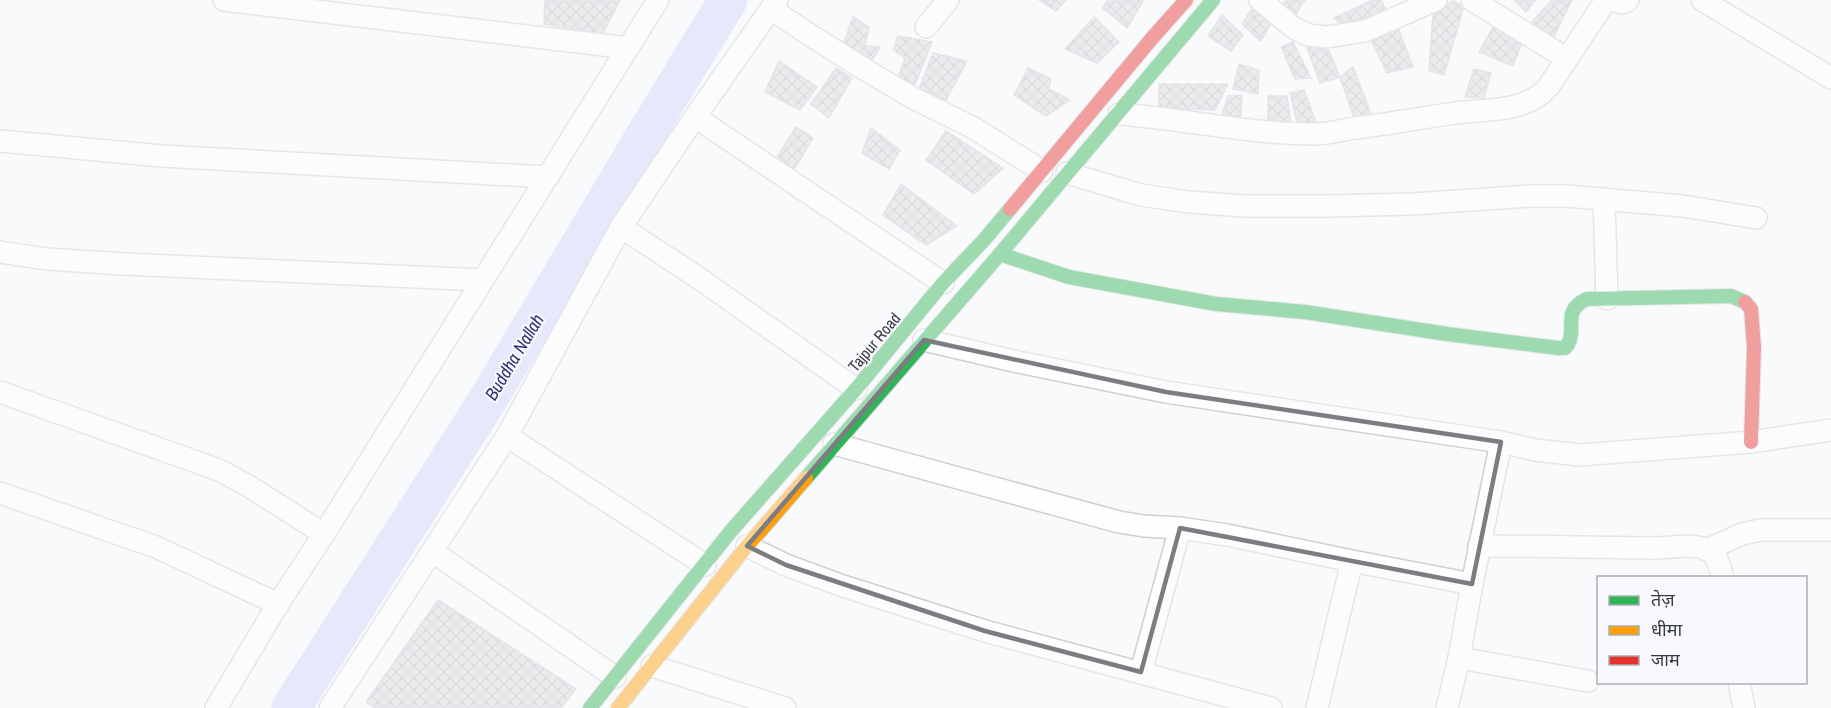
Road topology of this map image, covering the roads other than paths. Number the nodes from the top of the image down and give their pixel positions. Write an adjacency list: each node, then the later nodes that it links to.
1 (224, 0): 15 (street)
2 (658, 0): 15 (street)
3 (948, 0): 14 (street)
4 (1213, 0): 18 (main road)
5 (1260, 0): 6 (street)
6 (1436, 0)
7 (1472, 0): 16 (street)
8 (1606, 0): 16 (street)
9 (1613, 0): 10 (street)
10 (1628, 0)
11 (1702, 0): 17 (street)
12 (1182, 1): 21 (main road, Tajpur Road)
13 (774, 4): 19 (street); 21 (street)
14 (926, 27)
15 (628, 48): 23 (street)
16 (1566, 58): 18 (street)
17 (1831, 78)
18 (1119, 114): 22 (main road)
19 (694, 117): 26 (street); 30 (street)
20 (0, 141): 23 (street)
21 (1042, 171): 30 (main road, Tajpur Road)
22 (1067, 173): 24 (street); 28 (main road)
23 (548, 177): 29 (street)
24 (1604, 199): 25 (street); 31 (street)
25 (1756, 218)
26 (621, 227): 33 (street); 36 (street)
27 (0, 252): 29 (street)
28 (1000, 254): 31 (main road); 32 (main road)
29 (483, 280): 43 (street)
30 (943, 283): 33 (main road, Tajpur Road)
31 (1607, 298): 38 (main road)
32 (924, 340): 37 (street); 39 (main road)
33 (856, 389): 49 (main road, Tajpur Road)
34 (0, 392): 43 (street)
35 (1831, 430): 38 (street)
36 (507, 436): 47 (street); 49 (street)
37 (1501, 442): 38 (street); 45 (street)
38 (1751, 442)
39 (834, 444): 41 (street); 44 (main road)
40 (0, 493): 52 (street)
41 (1180, 528): 48 (street); 55 (street)
42 (1831, 530): 46 (street)
43 (324, 534): 52 (street)
44 (747, 546): 54 (main road); 55 (street)
45 (1479, 546): 46 (street); 51 (street)
46 (1707, 550): 50 (street)
47 (433, 552): 56 (street); 60 (street)
48 (1352, 561): 51 (street); 65 (street)
49 (705, 565): 56 (main road, Tajpur Road)
50 (1722, 576)
51 (1472, 584): 53 (street)
52 (278, 604): 59 (street)
53 (1459, 658): 57 (street); 66 (street)
54 (651, 666): 62 (main road); 63 (street)
55 (1142, 672): 64 (street)
56 (615, 677): 61 (main road, Tajpur Road)
57 (1588, 681)
58 (1739, 684): 67 (street)
59 (216, 708)
60 (330, 708)
61 (590, 708)
62 (618, 708)
63 (785, 708)
64 (1271, 708)
65 (1317, 708)
66 (1447, 708)
67 (1744, 708)

